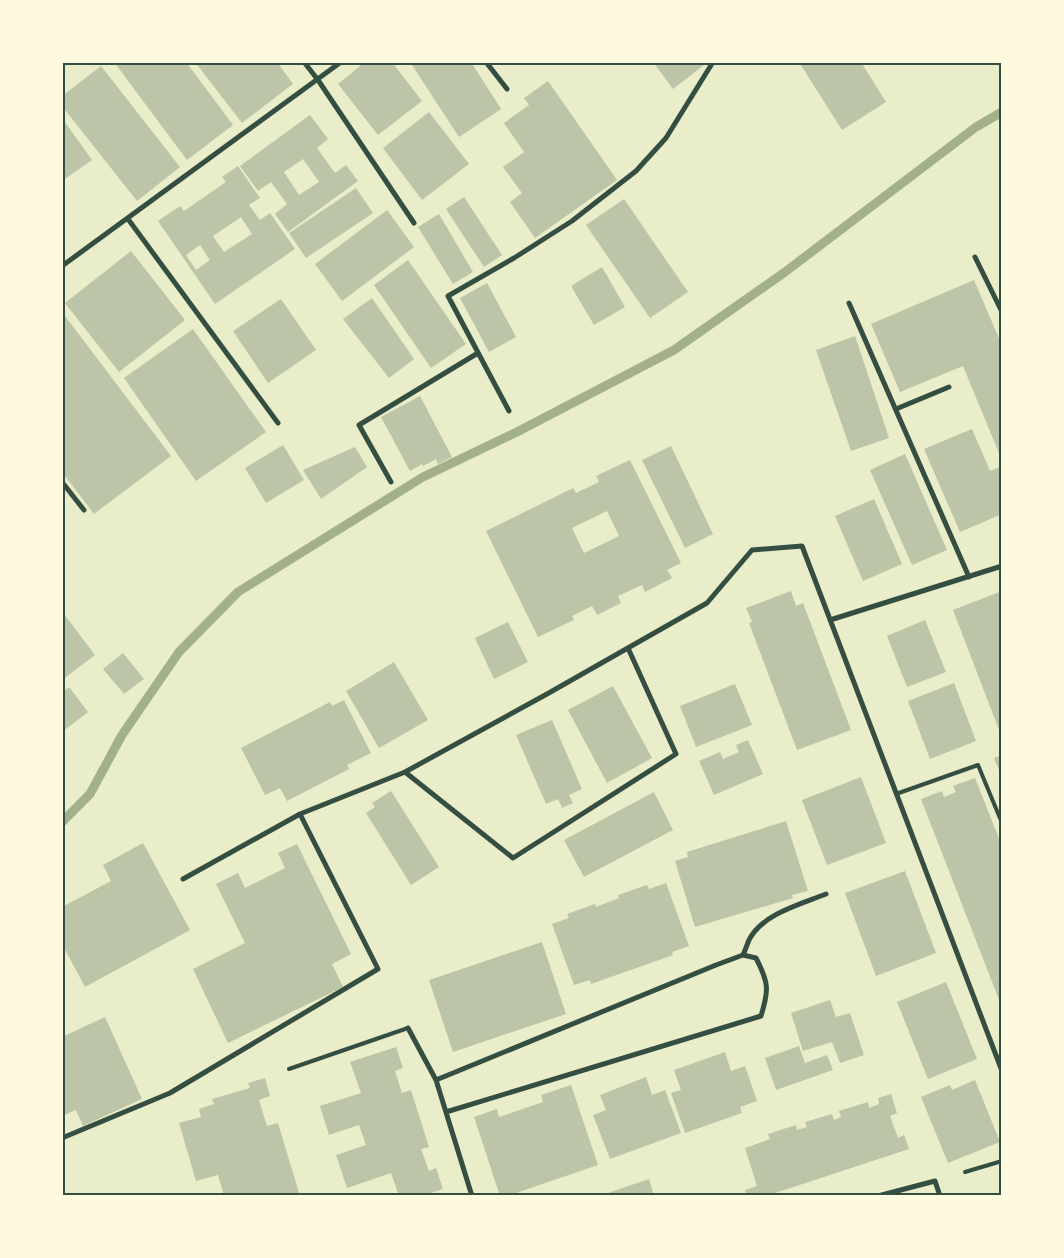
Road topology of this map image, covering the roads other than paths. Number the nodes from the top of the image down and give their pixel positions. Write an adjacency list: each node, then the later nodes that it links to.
1 (304, 62): 5 (street)
2 (341, 62): 5 (street)
3 (486, 62): 6 (street)
4 (713, 62): 13 (street)
5 (318, 80): 7 (street); 8 (street)
6 (507, 90)
7 (128, 219): 10 (street); 17 (street)
8 (414, 223)
9 (975, 257): 12 (street)
10 (62, 266)
11 (849, 303): 15 (street)
12 (1002, 312)
13 (478, 353): 16 (street); 19 (street)
14 (949, 387): 15 (street)
15 (896, 409): 22 (street)
16 (509, 411)
17 (278, 423)
18 (62, 482): 20 (street)
19 (391, 482)
20 (84, 510)
21 (1002, 566): 22 (street)
22 (969, 577): 23 (street)
23 (830, 620): 24 (street); 26 (street)
24 (628, 648): 25 (street); 25 (street)
25 (405, 772): 27 (street)
26 (896, 794): 28 (lane); 34 (street)
27 (300, 814): 29 (street); 37 (street)
28 (1002, 823)
29 (183, 879)
30 (826, 894): 31 (street)
31 (744, 955): 35 (street); 36 (street)
32 (408, 1028): 33 (lane); 35 (street)
33 (289, 1069)
34 (1002, 1072)
35 (436, 1080): 36 (street)
36 (446, 1112): 40 (street)
37 (62, 1138)
38 (1002, 1161): 39 (lane)
39 (965, 1172)
40 (472, 1196)
41 (878, 1196): 42 (street)
42 (940, 1196)

